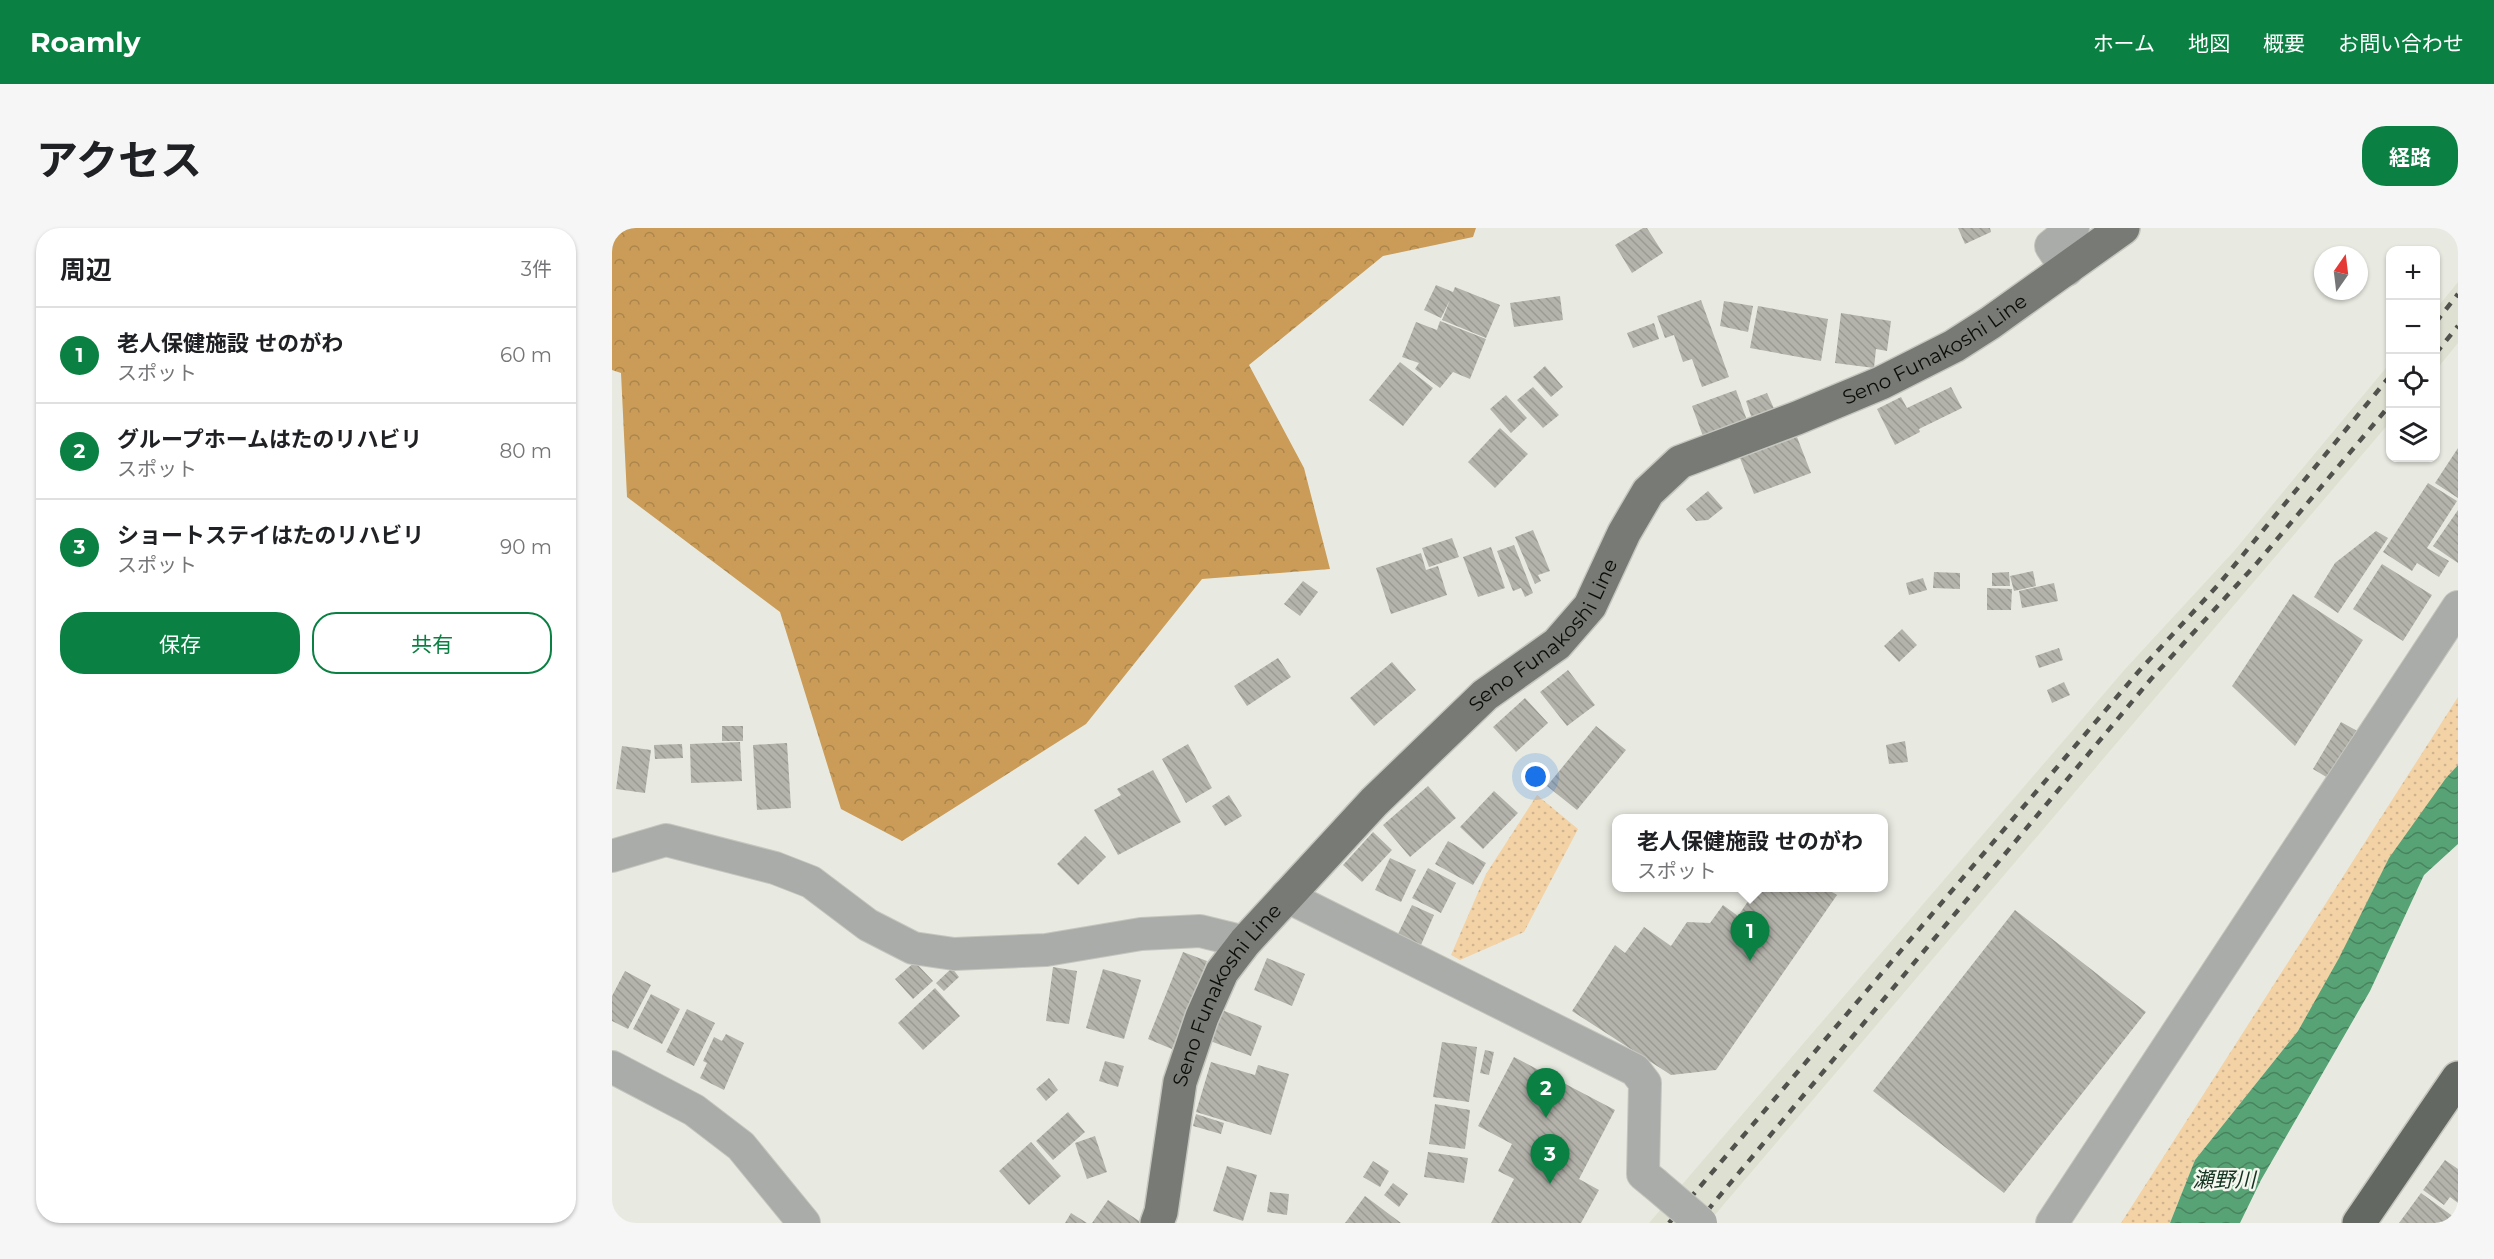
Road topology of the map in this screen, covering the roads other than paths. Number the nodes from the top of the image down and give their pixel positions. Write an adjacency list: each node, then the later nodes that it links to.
1 (2073, 228): 3 (street)
2 (2123, 228): 3 (main road, Seno Funakoshi Line)
3 (2067, 270): 6 (main road, Seno Funakoshi Line)
4 (2458, 607): 13 (street)
5 (612, 856): 7 (street)
6 (1286, 896): 7 (main road, Seno Funakoshi Line); 12 (street, bridge)
7 (1245, 942): 11 (main road, Seno Funakoshi Line)
8 (612, 1067): 10 (street)
9 (2458, 1078): 14 (highway)
10 (804, 1223)
11 (1157, 1223)
12 (1701, 1223)
13 (2052, 1223)
14 (2359, 1223)

